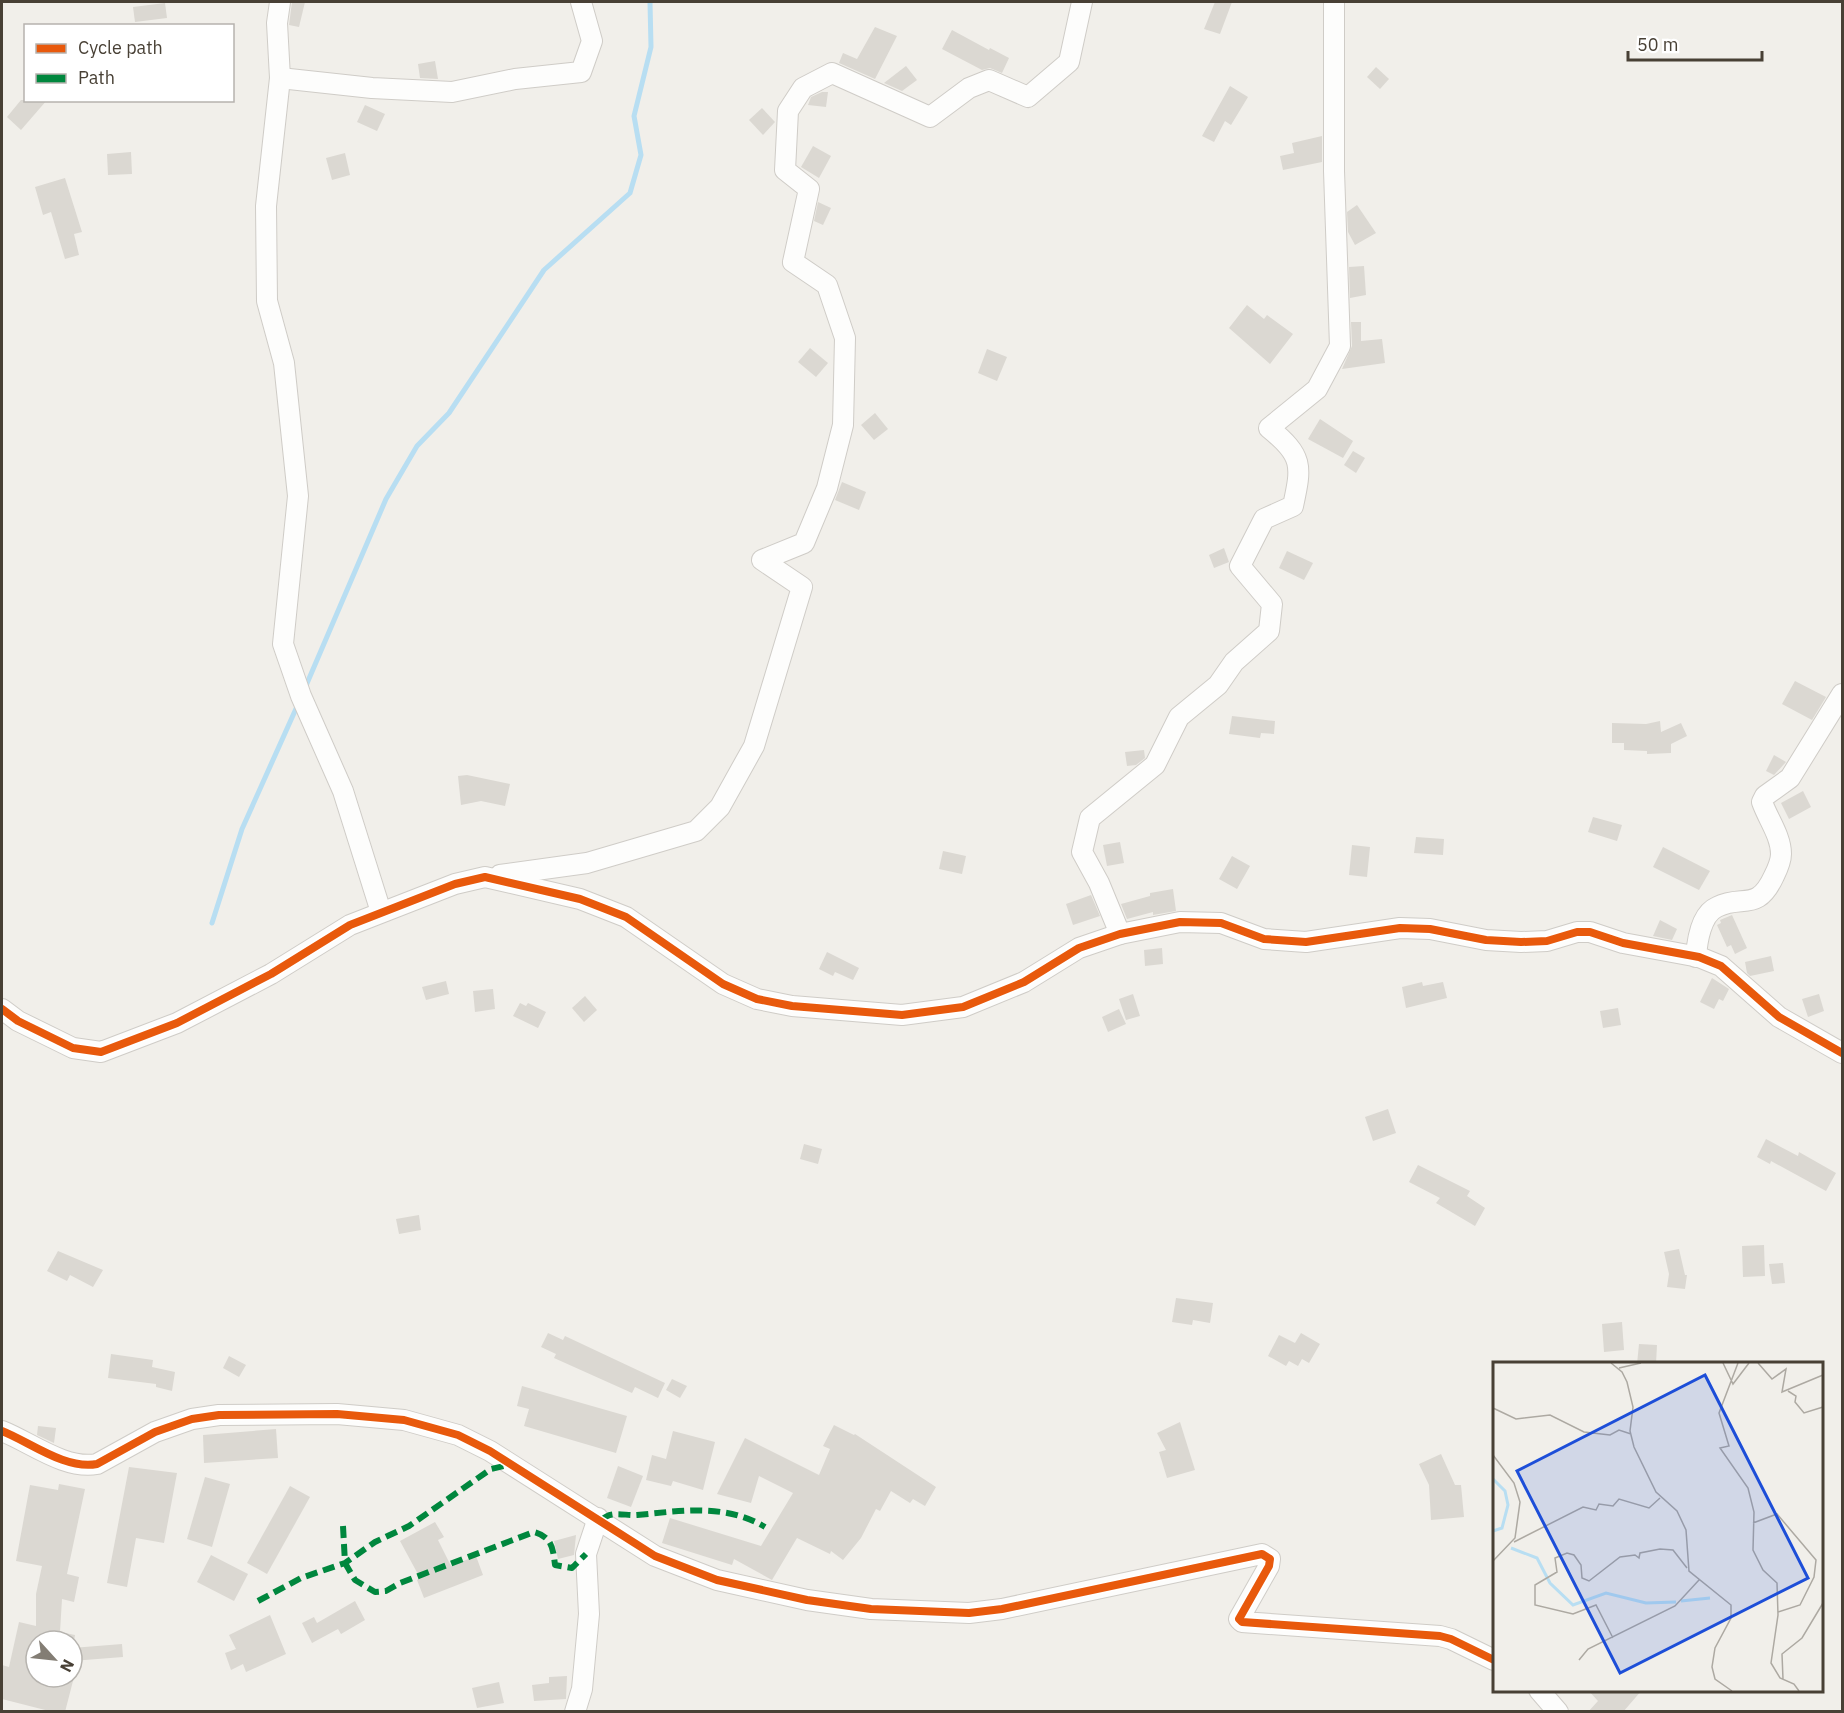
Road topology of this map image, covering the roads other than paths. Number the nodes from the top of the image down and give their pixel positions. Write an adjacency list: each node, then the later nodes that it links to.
1 (280, 2): 5 (street)
2 (580, 2): 5 (street)
3 (1082, 2): 7 (street)
4 (1334, 2): 9 (street)
5 (280, 78): 8 (street)
6 (1842, 694): 10 (street)
7 (485, 877): 8 (street); 9 (street)
8 (381, 912): 11 (street)
9 (1120, 934): 10 (street)
10 (1696, 957): 12 (street)
11 (2, 1009)
12 (1842, 1053)
13 (2, 1431): 14 (street)
14 (598, 1518): 15 (street); 17 (street)
15 (1493, 1660)
16 (1541, 1692): 18 (street)
17 (575, 1712)
18 (1558, 1712)

